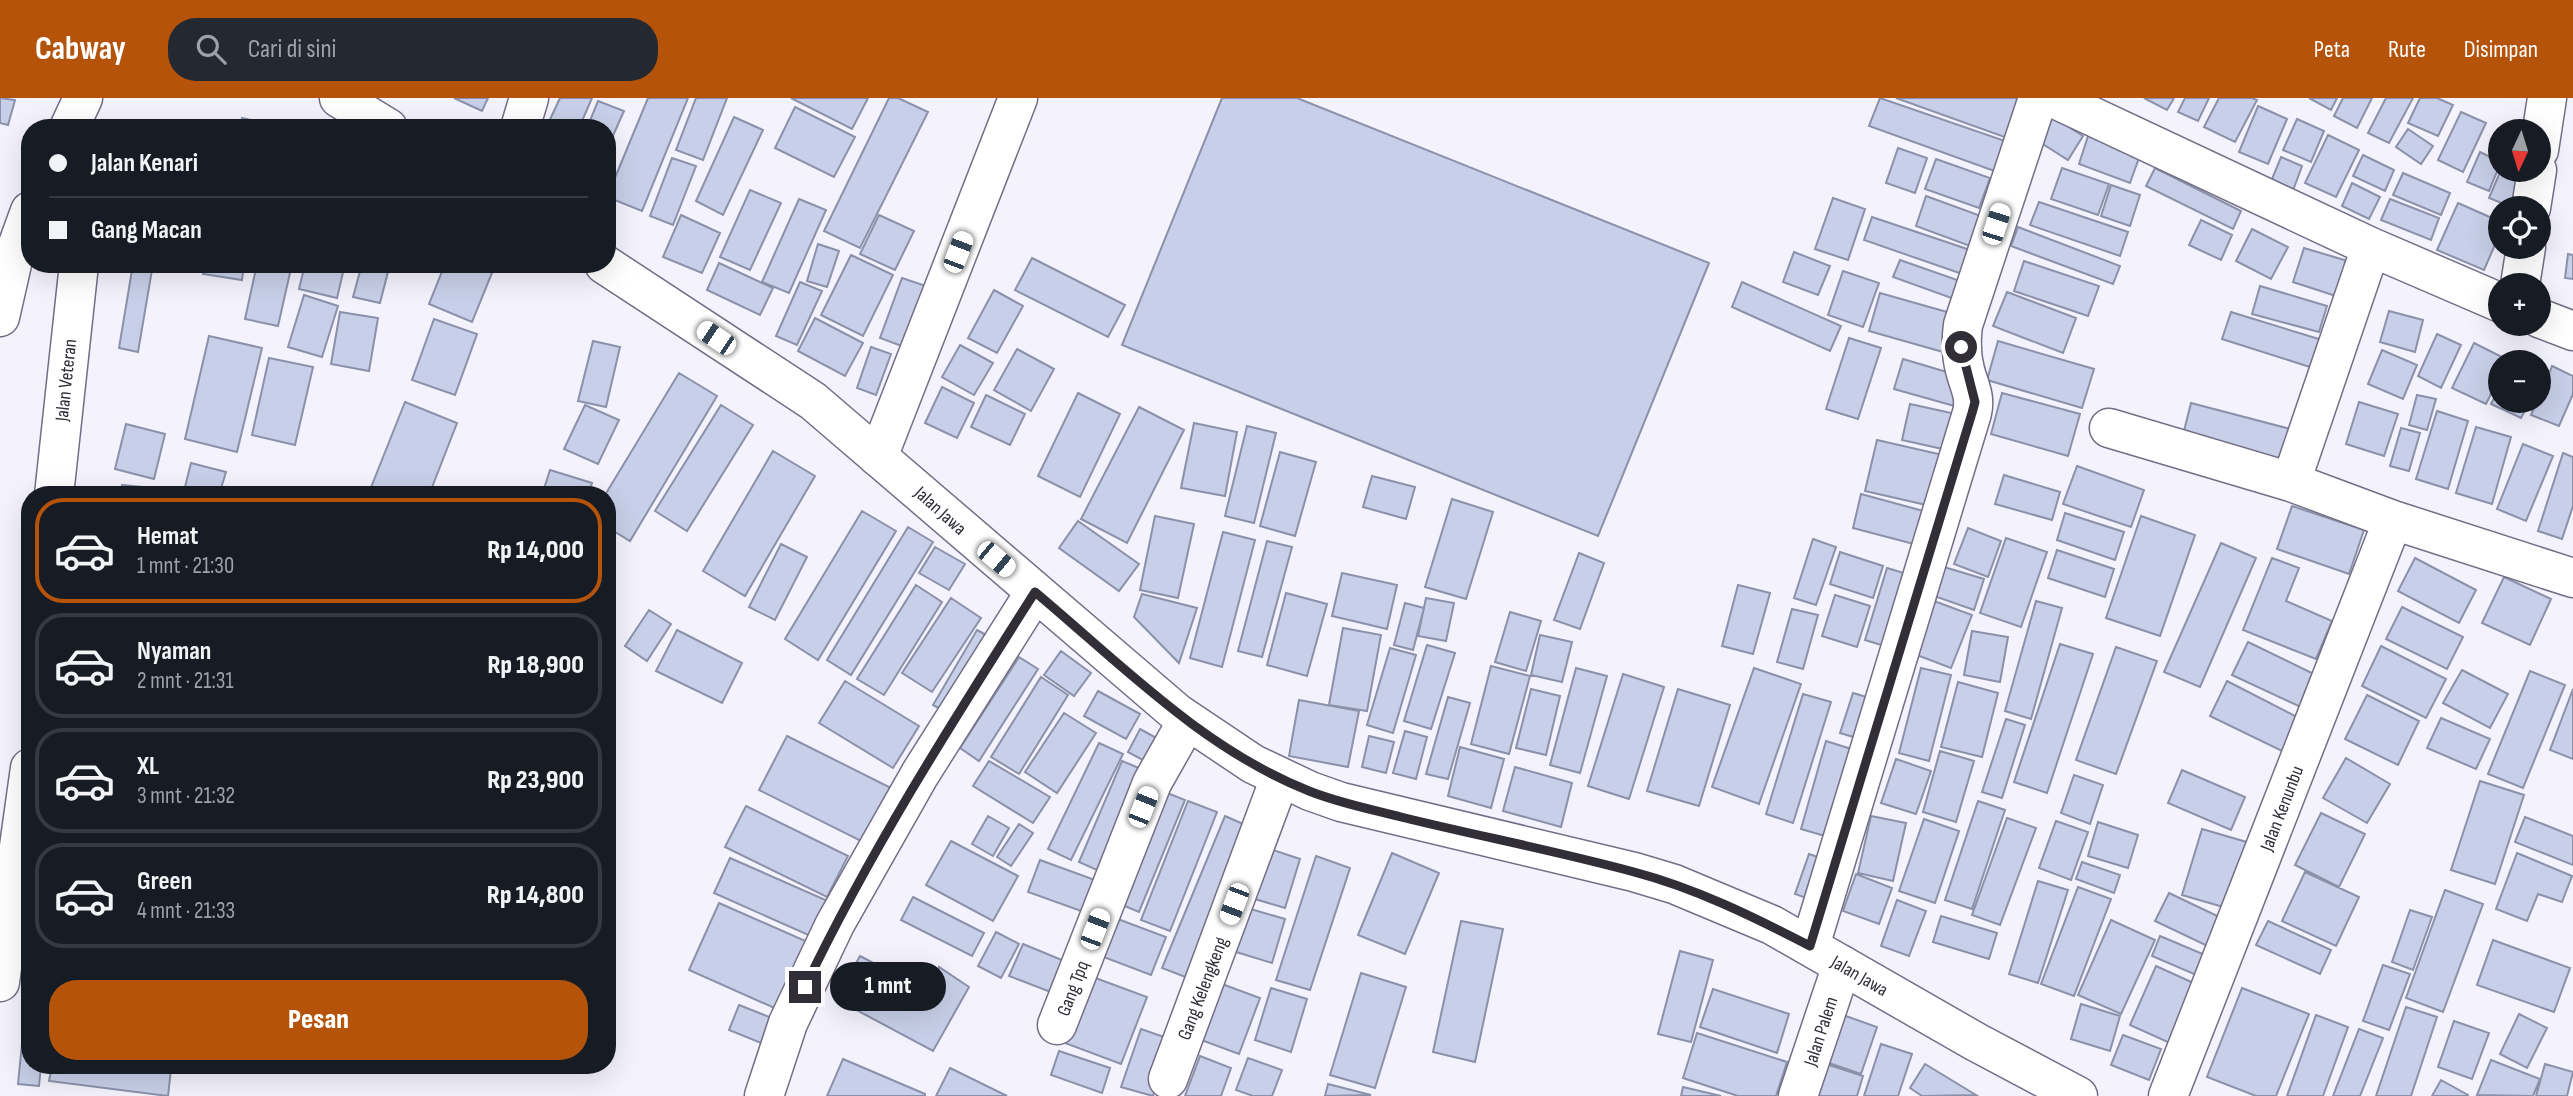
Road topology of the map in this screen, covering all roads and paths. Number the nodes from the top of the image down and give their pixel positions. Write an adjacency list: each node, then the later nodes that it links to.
1 (85, 98): 8 (street); 9 (street)
2 (339, 98): 10 (street)
3 (529, 98): 11 (street)
4 (1018, 98): 22 (street)
5 (2038, 98): 31 (street, Jalan Palem)
6 (2053, 98): 14 (street)
7 (2542, 100): 12 (street)
8 (74, 119)
9 (86, 119)
10 (373, 119)
11 (523, 119)
12 (2541, 119)
13 (21, 236): 18 (street)
14 (2371, 247): 17 (street); 23 (street)
15 (616, 272): 22 (street, Jalan Jawa)
16 (78, 273): 24 (street, Jalan Veteran)
17 (2488, 297)
18 (0, 317)
19 (2551, 323): 20 (street)
20 (2573, 331)
21 (2109, 428): 23 (street)
22 (878, 457): 27 (street, Jalan Jawa)
23 (2291, 482): 25 (street)
24 (55, 486)
25 (2393, 520): 26 (street); 38 (street, Jalan Kenunbu)
26 (2573, 578)
27 (1035, 592): 28 (street, Jalan Jawa); 35 (street)
28 (1187, 721): 29 (street, Jalan Jawa); 33 (street, Gang Tpq)
29 (1280, 778): 31 (street, Jalan Jawa); 34 (street, Gang Kelengkeng)
30 (21, 832): 32 (street)
31 (1826, 955): 36 (street, Jalan Palem); 37 (street, Jalan Jawa)
32 (0, 982)
33 (1057, 1025)
34 (1168, 1079)
35 (764, 1096)
36 (1798, 1096)
37 (2078, 1096)
38 (2168, 1096)

